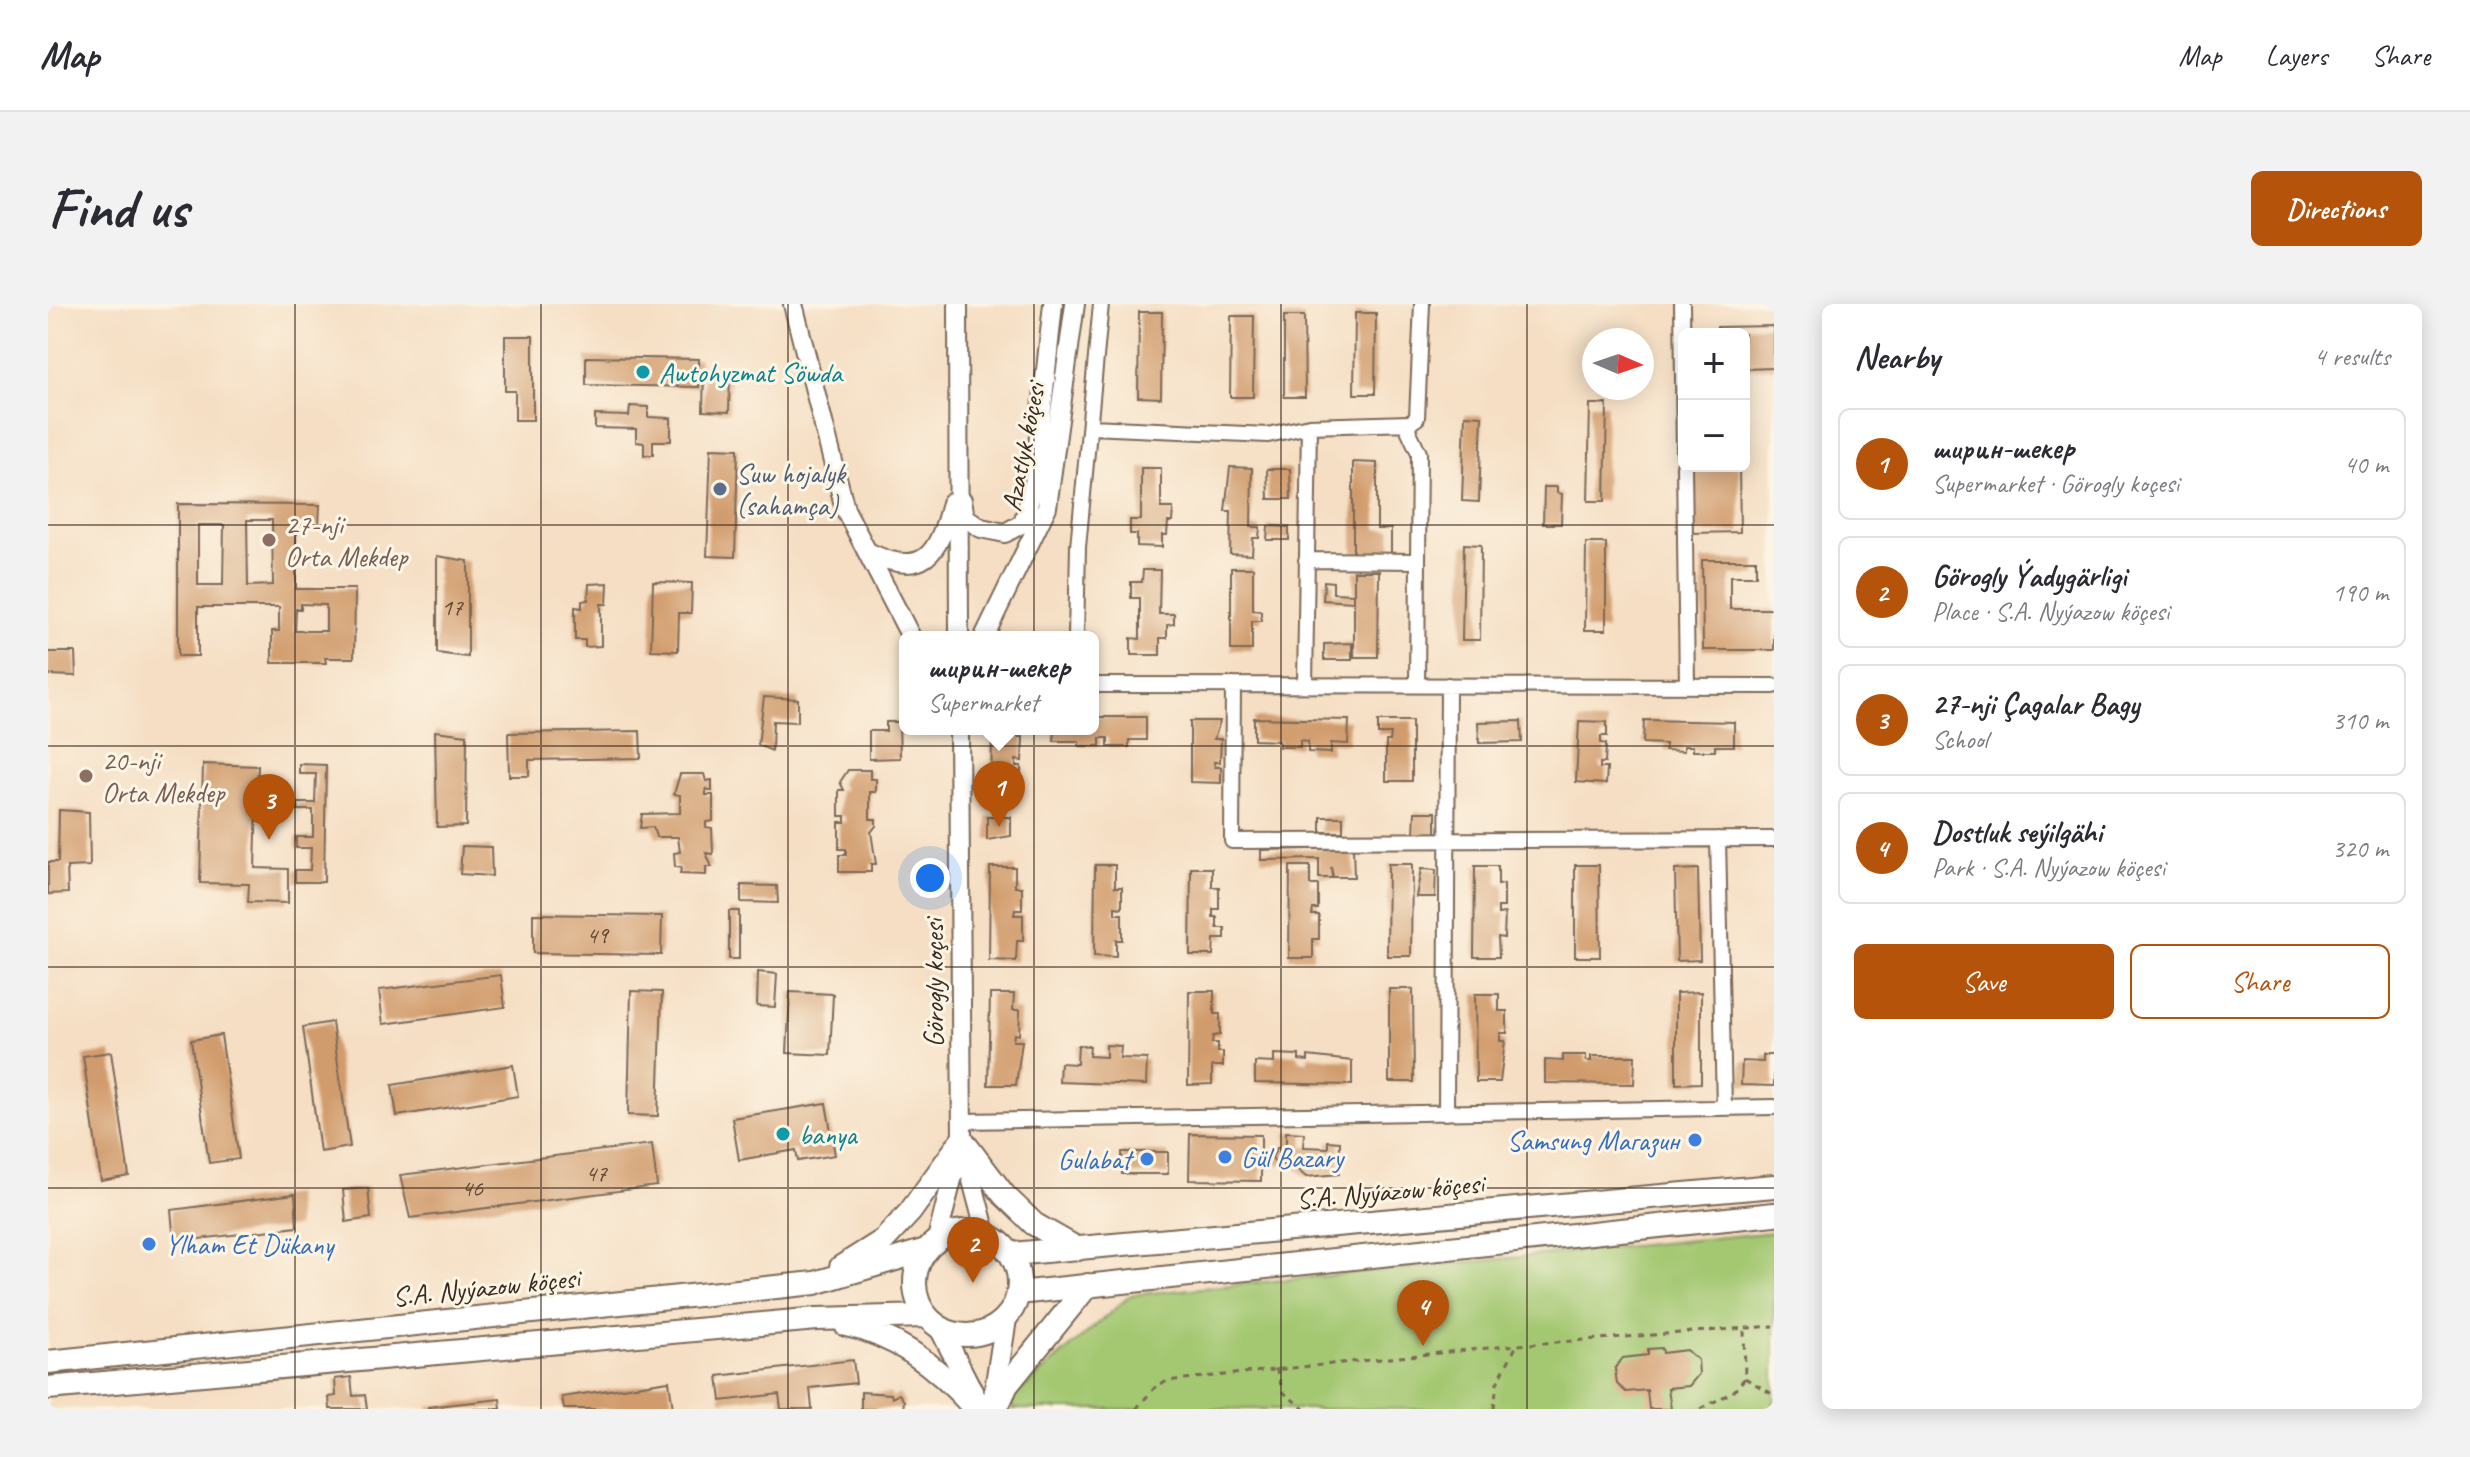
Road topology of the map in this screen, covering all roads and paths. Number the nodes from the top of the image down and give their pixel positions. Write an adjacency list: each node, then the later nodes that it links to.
1 (793, 304): 14 (street)
2 (958, 304): 13 (street)
3 (1053, 304): 13 (street)
4 (1075, 304): 19 (street, Azatlyk köçesi)
5 (1101, 304): 11 (street)
6 (1422, 304): 9 (street)
7 (1682, 304): 8 (street)
8 (1683, 400)
9 (1405, 423): 10 (street); 16 (street)
10 (1309, 426): 11 (street); 15 (street)
11 (1091, 427): 20 (street)
12 (1684, 472): 26 (street)
13 (958, 477): 14 (street); 18 (street)
14 (868, 552): 17 (street)
15 (1306, 560): 16 (street); 23 (street)
16 (1418, 561): 24 (street)
17 (908, 631)
18 (959, 631)
19 (987, 631)
20 (1076, 631)
21 (1099, 685): 22 (street)
22 (1233, 685): 23 (street); 31 (street)
23 (1305, 685): 24 (street)
24 (1417, 685): 25 (street)
25 (1448, 685): 26 (street); 31 (street)
26 (1687, 686): 27 (street)
27 (1774, 686)
28 (959, 735): 35 (street, Görogly koçesi)
29 (1718, 839): 30 (street); 31 (street); 33 (street)
30 (1774, 839)
31 (1447, 840): 34 (street)
32 (1774, 1107): 33 (street)
33 (1724, 1108): 34 (street)
34 (1446, 1113): 35 (street)
35 (962, 1131): 38 (street); 39 (street); 40 (main road); 42 (main road)
36 (1774, 1186): 40 (main road, S.A. Nyýazow köçesi)
37 (1774, 1214): 43 (main road)
38 (986, 1233): 39 (main road); 41 (main road)
39 (932, 1245): 42 (main road, S.A. Nyýazow köçesi); 47 (main road)
40 (1078, 1249): 41 (main road, S.A. Nyýazow köçesi)
41 (1012, 1254): 44 (main road)
42 (815, 1283): 51 (main road, S.A. Nyýazow köçesi)
43 (1088, 1285): 44 (main road); 57 (main road)
44 (1018, 1293): 46 (main road)
45 (817, 1319): 47 (main road); 54 (main road); 56 (main road)
46 (1006, 1319): 47 (main road); 57 (main road)
47 (933, 1322): 56 (main road)
48 (1774, 1326): 49 (path)
49 (1744, 1328): 50 (path); 53 (path)
50 (1517, 1345): 52 (path); 60 (path)
51 (48, 1362)
52 (1276, 1368): 58 (path); 59 (path)
53 (1745, 1378): 55 (path); 61 (path)
54 (48, 1388)
55 (1774, 1395)
56 (978, 1409)
57 (994, 1409)
58 (1136, 1409)
59 (1304, 1409)
60 (1494, 1409)
61 (1701, 1409)

